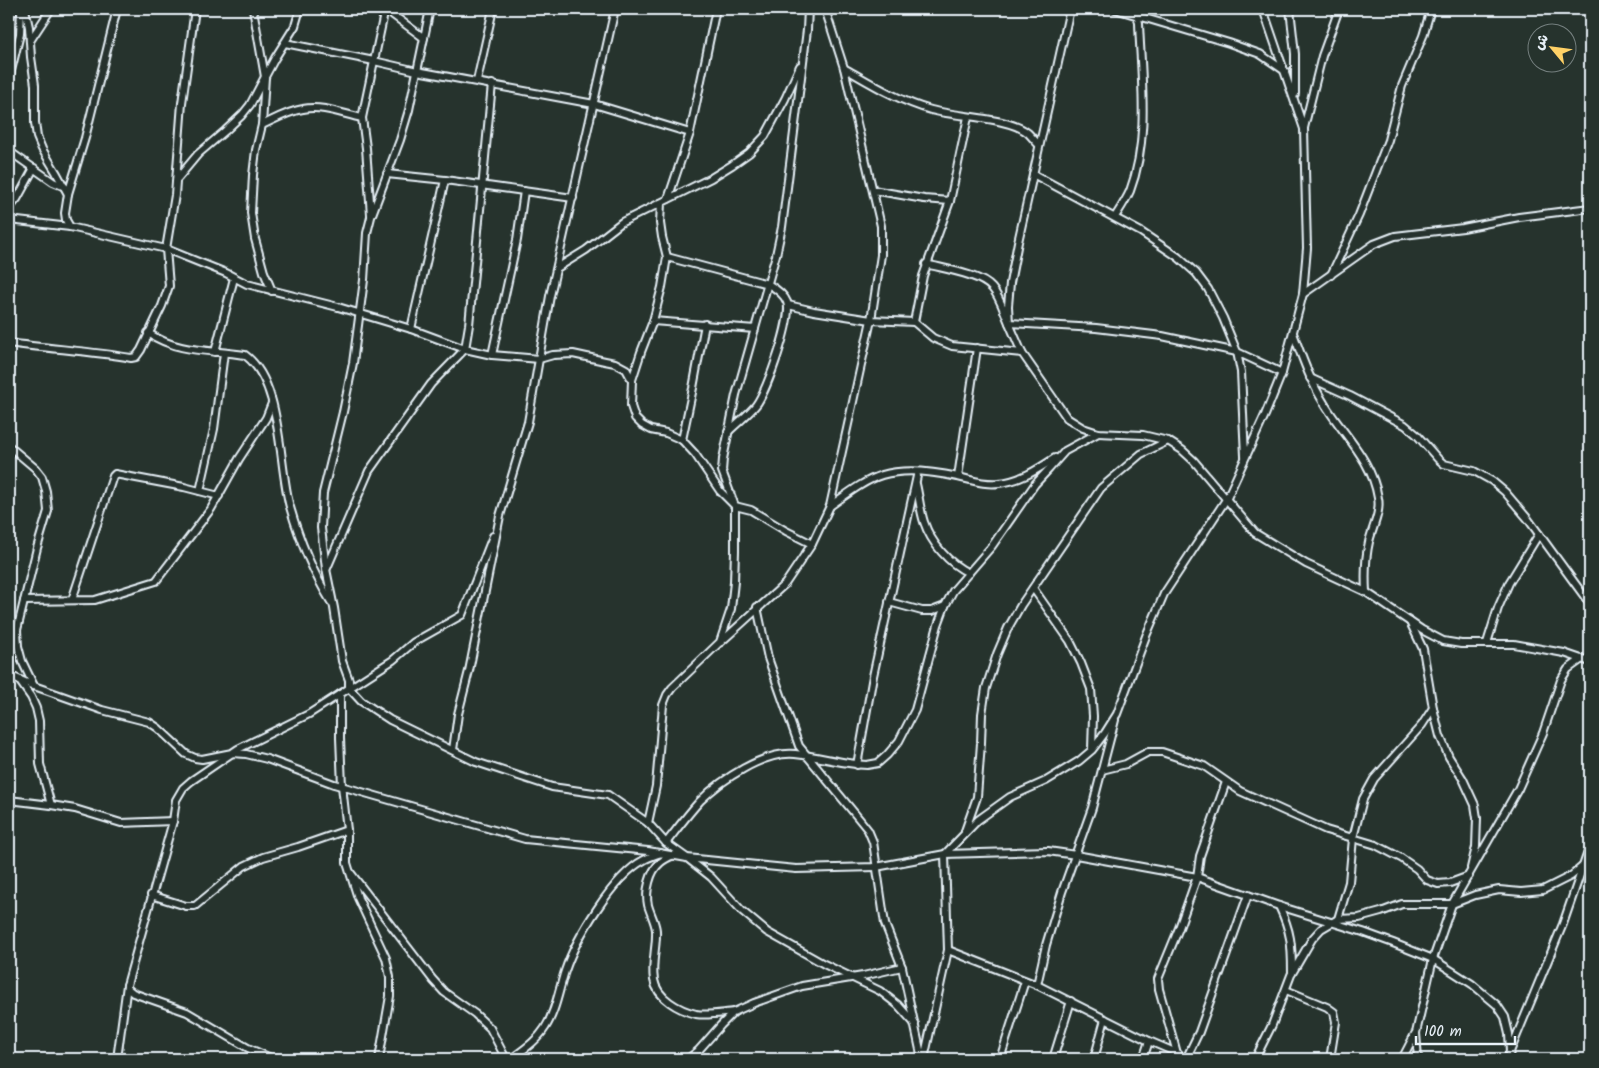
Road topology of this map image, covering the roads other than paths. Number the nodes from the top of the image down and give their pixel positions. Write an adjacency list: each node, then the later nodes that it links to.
1 (21, 9): 31 (street)
2 (25, 9): 23 (street)
3 (51, 9): 23 (street)
4 (117, 9): 52 (street)
5 (195, 9): 46 (street)
6 (253, 9): 30 (street)
7 (300, 9): 24 (street)
8 (385, 9): 22 (street); 26 (street)
9 (430, 9): 22 (street)
10 (493, 9): 32 (street)
11 (615, 9): 35 (street)
12 (716, 9): 40 (street)
13 (808, 9): 25 (street)
14 (825, 9): 27 (street)
15 (1070, 9): 41 (street)
16 (1115, 9): 21 (street)
17 (1263, 9): 28 (street)
18 (1290, 9): 34 (street)
19 (1339, 9): 39 (street)
20 (1431, 9): 67 (street)
21 (1137, 12): 28 (street); 60 (street)
22 (424, 38): 29 (street)
23 (30, 41): 49 (street)
24 (285, 43): 26 (street); 30 (street)
25 (803, 60): 54 (street); 69 (street)
26 (374, 61): 29 (street); 37 (street)
27 (844, 68): 36 (street); 50 (street)
28 (1285, 71): 34 (street)
29 (416, 72): 32 (street); 44 (street)
30 (265, 77): 38 (street); 46 (street)
31 (9, 79)
32 (476, 81): 33 (street)
33 (492, 84): 35 (street); 48 (street)
34 (1294, 100): 39 (street)
35 (594, 104): 40 (street); 53 (street)
36 (968, 117): 41 (street); 55 (street)
37 (362, 118): 38 (street); 59 (street)
38 (262, 125): 70 (street)
39 (1304, 129): 71 (street)
40 (690, 133): 54 (street)
41 (1039, 145): 45 (street)
42 (9, 151): 43 (street)
43 (34, 168): 49 (street); 58 (street)
44 (387, 174): 47 (street); 59 (street)
45 (1032, 174): 60 (street); 77 (street)
46 (177, 179): 63 (street)
47 (445, 180): 48 (street); 79 (street)
48 (482, 185): 51 (street); 85 (street)
49 (64, 187): 52 (street)
50 (873, 190): 55 (street); 74 (street)
51 (524, 191): 53 (street); 90 (street)
52 (68, 194): 62 (street)
53 (573, 198): 66 (street)
54 (668, 200): 56 (street)
55 (950, 201): 65 (street)
56 (661, 203): 64 (street); 66 (street)
57 (1590, 208): 67 (street)
58 (9, 209)
59 (371, 217): 73 (street)
60 (1115, 217): 88 (street)
61 (9, 220): 62 (street)
62 (70, 227): 63 (street)
63 (166, 249): 68 (street); 81 (street)
64 (667, 258): 69 (street); 75 (street)
65 (926, 264): 76 (street); 77 (street)
66 (558, 268): 91 (street)
67 (1330, 276): 71 (street)
68 (234, 278): 70 (street); 86 (street)
69 (768, 284): 72 (street); 80 (street)
70 (272, 291): 73 (street)
71 (1303, 294): 82 (street)
72 (788, 305): 74 (street); 96 (street)
73 (360, 314): 79 (street); 114 (street)
74 (871, 320): 76 (street); 110 (street)
75 (653, 321): 78 (street); 94 (street)
76 (914, 322): 84 (street)
77 (1009, 323): 88 (street); 89 (street)
78 (705, 324): 80 (street); 98 (street)
79 (411, 329): 85 (street)
80 (755, 329): 96 (street)
81 (148, 333): 83 (street); 86 (street)
82 (1293, 333): 92 (street); 93 (street)
83 (9, 343)
84 (977, 348): 89 (street); 105 (street)
85 (465, 349): 90 (street); 114 (street)
86 (215, 352): 87 (street)
87 (224, 352): 95 (street); 106 (street)
88 (1237, 352): 92 (street); 102 (street)
89 (1022, 353): 97 (street)
90 (492, 355): 91 (street)
91 (539, 359): 94 (street); 111 (street)
92 (1282, 373): 102 (street)
93 (1310, 378): 112 (street); 117 (street)
94 (632, 380): 98 (street)
95 (272, 403): 107 (street); 123 (street)
96 (728, 432): 109 (street)
97 (1098, 433): 99 (street); 101 (street)
98 (682, 440): 109 (street)
99 (1168, 441): 108 (street); 116 (street)
100 (9, 446): 119 (street)
101 (1066, 451): 105 (street); 115 (street)
102 (1245, 458): 108 (street)
103 (910, 472): 104 (street); 105 (street); 110 (street)
104 (917, 476): 115 (street); 120 (street)
105 (958, 477)
106 (200, 491): 107 (street); 118 (street)
107 (219, 496): 118 (street)
108 (1227, 498): 117 (street); 136 (street)
109 (735, 506): 113 (street); 126 (street)
110 (830, 506): 113 (street)
111 (500, 516): 133 (street); 137 (street)
112 (1539, 534): 121 (street); 127 (street)
113 (812, 544): 124 (street)
114 (326, 569): 123 (street)
115 (969, 573): 122 (street)
116 (1033, 588): 138 (street); 150 (street)
117 (1366, 592): 125 (street)
118 (72, 600): 119 (street)
119 (24, 601): 132 (street)
120 (889, 602): 122 (street); 141 (street)
121 (1590, 604)
122 (945, 606): 141 (street)
123 (334, 608): 133 (street)
124 (757, 608): 126 (street); 140 (street)
125 (1410, 621): 127 (street); 135 (street)
126 (720, 642): 148 (street)
127 (1487, 643): 128 (street)
128 (1582, 660): 129 (street); 162 (street)
129 (1590, 662)
130 (10, 676): 131 (street)
131 (18, 679): 132 (street); 146 (street)
132 (34, 686): 139 (street)
133 (349, 688): 134 (street); 137 (street)
134 (340, 694): 139 (street); 144 (street)
135 (1433, 708): 151 (street); 162 (street)
136 (1117, 714): 138 (street); 142 (street)
137 (453, 750): 148 (street)
138 (1092, 750): 150 (street)
139 (232, 753): 144 (street); 147 (street)
140 (806, 755): 141 (street); 152 (street); 160 (street)
141 (857, 765)
142 (1102, 770): 143 (street); 157 (street)
143 (1226, 782): 151 (street); 163 (street)
144 (342, 786): 149 (street); 154 (street)
145 (9, 801): 146 (street)
146 (51, 805): 147 (street)
147 (173, 821): 164 (street)
148 (648, 823): 152 (street)
149 (347, 830): 161 (street); 164 (street)
150 (963, 835): 155 (street)
151 (1353, 838): 162 (street); 168 (street)
152 (666, 842): 158 (street)
153 (1590, 846): 159 (street)
154 (662, 853): 156 (street); 190 (street)
155 (945, 854): 157 (street); 160 (street); 169 (street)
156 (674, 855): 158 (street); 179 (street)
157 (1076, 855): 163 (street); 176 (street)
158 (687, 858): 160 (street); 173 (street)
159 (1587, 866): 166 (street); 184 (street)
160 (876, 867): 171 (street)
161 (348, 869): 188 (street); 189 (street)
162 (1469, 876): 166 (street)
163 (1197, 877): 165 (street); 185 (street)
164 (151, 895): 175 (street)
165 (1248, 895): 167 (street); 197 (street)
166 (1452, 904): 168 (street); 170 (street)
167 (1279, 906): 168 (street); 172 (street)
168 (1335, 921): 170 (street); 172 (street)
169 (948, 950): 174 (street); 192 (street)
170 (1433, 959): 182 (street); 184 (street)
171 (902, 967): 173 (street); 181 (street)
172 (1292, 976): 177 (street)
173 (852, 978): 179 (street); 181 (street)
174 (1026, 981): 176 (street); 193 (street)
175 (127, 985): 186 (street); 187 (street)
176 (1037, 986): 178 (street)
177 (1286, 990): 198 (street); 199 (street)
178 (1071, 1001): 180 (street); 194 (street)
179 (734, 1012): 191 (street)
180 (1105, 1019): 183 (street); 195 (street)
181 (914, 1024): 192 (street)
182 (1416, 1033): 200 (street); 201 (street)
183 (1150, 1041): 185 (street); 196 (street)
184 (1510, 1052): 202 (street)
185 (1177, 1053): 197 (street)
186 (117, 1059)
187 (273, 1059)
188 (379, 1059)
189 (506, 1059)
190 (512, 1059)
191 (688, 1059)
192 (924, 1059)
193 (1000, 1059)
194 (1053, 1059)
195 (1094, 1059)
196 (1143, 1059)
197 (1184, 1059)
198 (1255, 1059)
199 (1330, 1059)
200 (1402, 1059)
201 (1418, 1059)
202 (1508, 1059)

